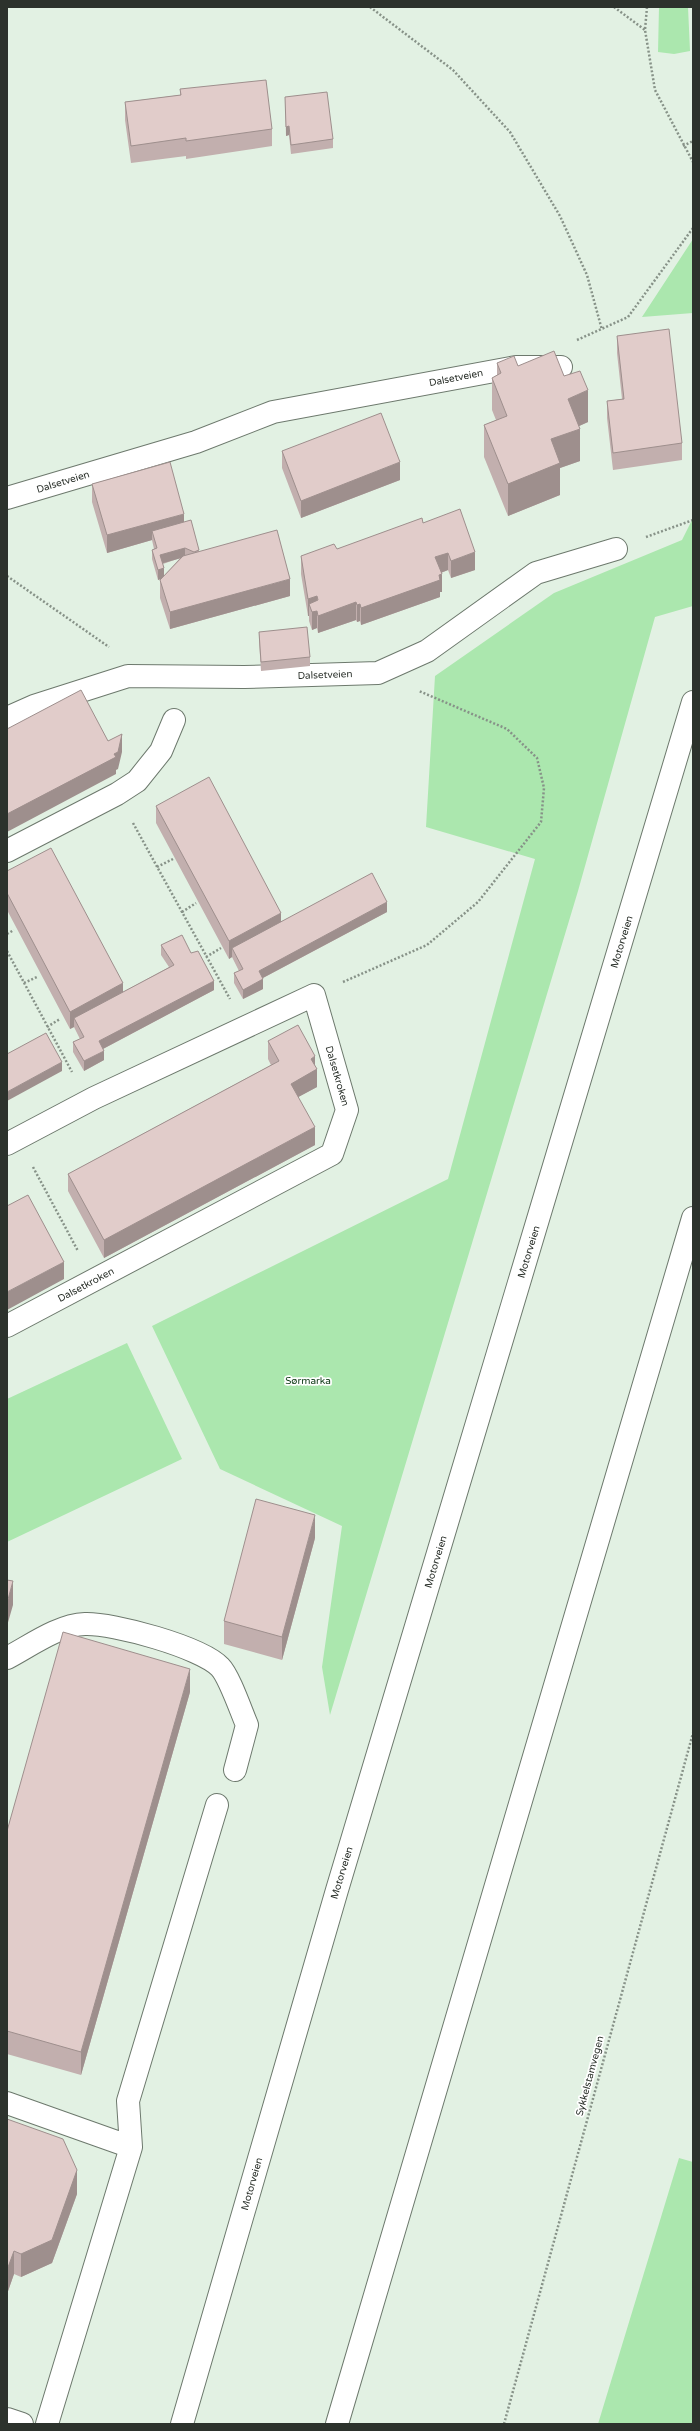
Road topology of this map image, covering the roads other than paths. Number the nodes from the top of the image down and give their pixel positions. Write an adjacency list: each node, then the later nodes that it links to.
1 (561, 367): 2 (main road, Dalsetveien)
2 (7, 498)
3 (616, 549): 5 (main road, Dalsetveien)
4 (693, 702): 19 (main road, Motorveien)
5 (7, 718)
6 (174, 720): 7 (main road)
7 (7, 851)
8 (13, 1141): 10 (main road, Dalsetkroken)
9 (693, 1218): 20 (main road)
10 (7, 1326)
11 (7, 1658): 12 (main road)
12 (235, 1770)
13 (217, 1805): 15 (main road)
14 (7, 2103): 15 (main road)
15 (131, 2147): 18 (main road)
16 (7, 2419): 17 (main road)
17 (22, 2424)
18 (47, 2424)
19 (182, 2424)
20 (337, 2424)

